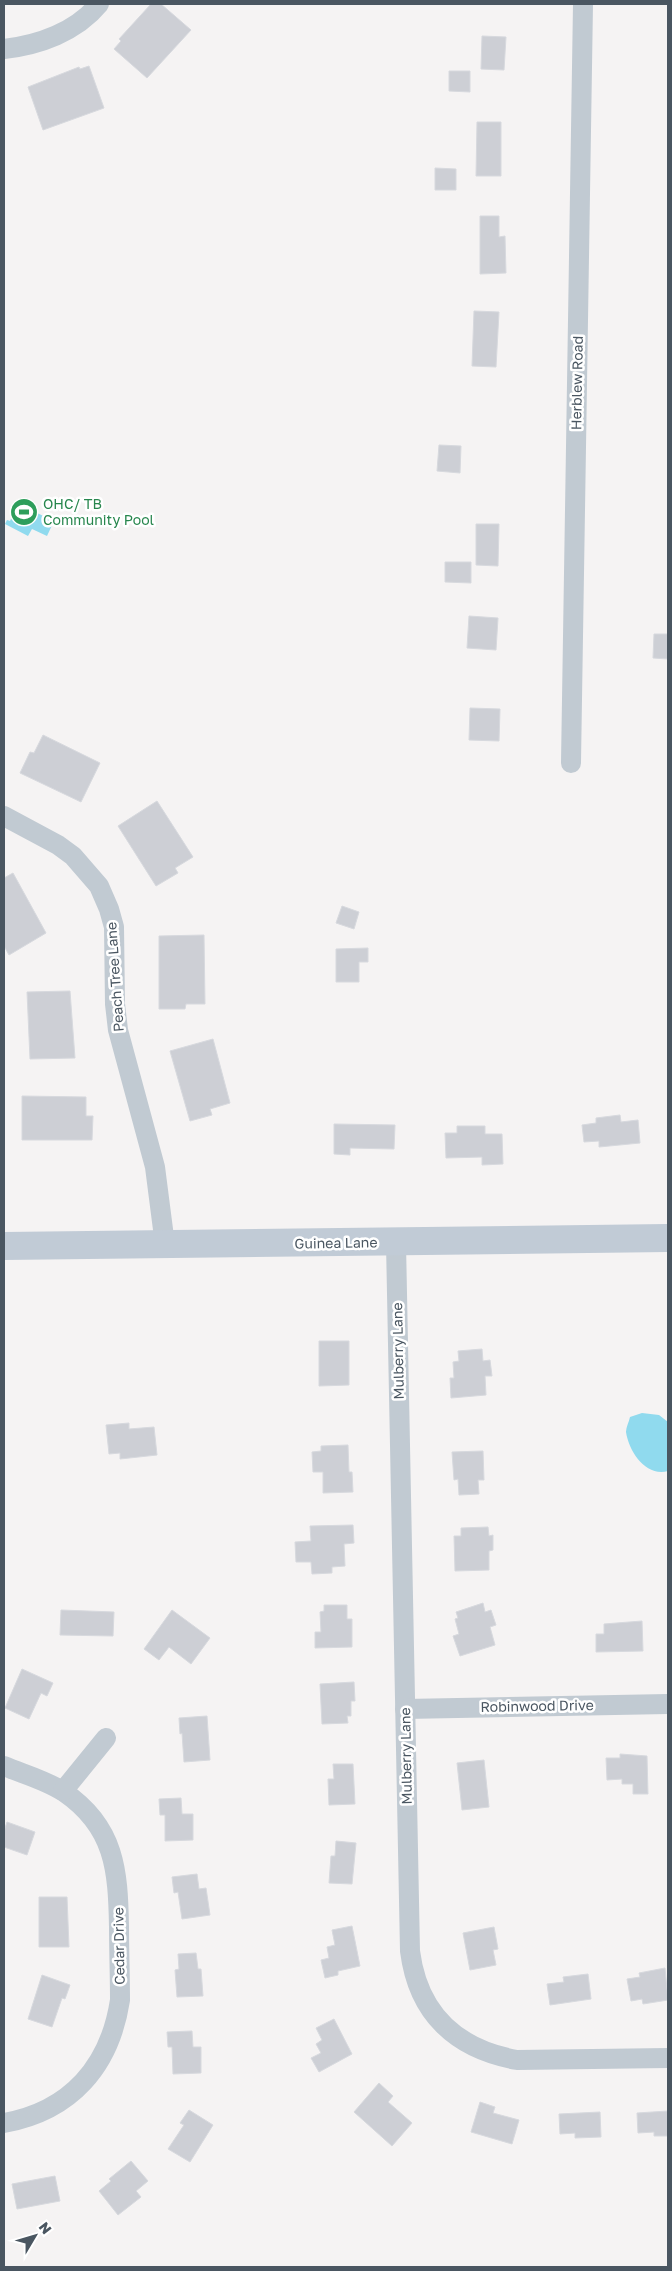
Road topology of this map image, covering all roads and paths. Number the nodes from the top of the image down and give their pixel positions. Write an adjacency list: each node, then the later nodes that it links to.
1 (99, 4): 3 (street)
2 (584, 4): 4 (street, Herblew Road)
3 (4, 49)
4 (571, 763)
5 (4, 816): 8 (street, Peach Tree Lane)
6 (668, 1238): 7 (street, Guinea Lane)
7 (396, 1243): 8 (street, Guinea Lane); 11 (street, Mulberry Lane)
8 (165, 1245): 9 (street, Guinea Lane)
9 (4, 1246)
10 (668, 1704): 11 (street, Robinwood Drive)
11 (405, 1709): 15 (street, Mulberry Lane)
12 (106, 1738): 14 (street)
13 (4, 1766): 14 (street, Cedar Drive)
14 (63, 1792): 16 (street, Cedar Drive)
15 (668, 2058)
16 (4, 2123)

